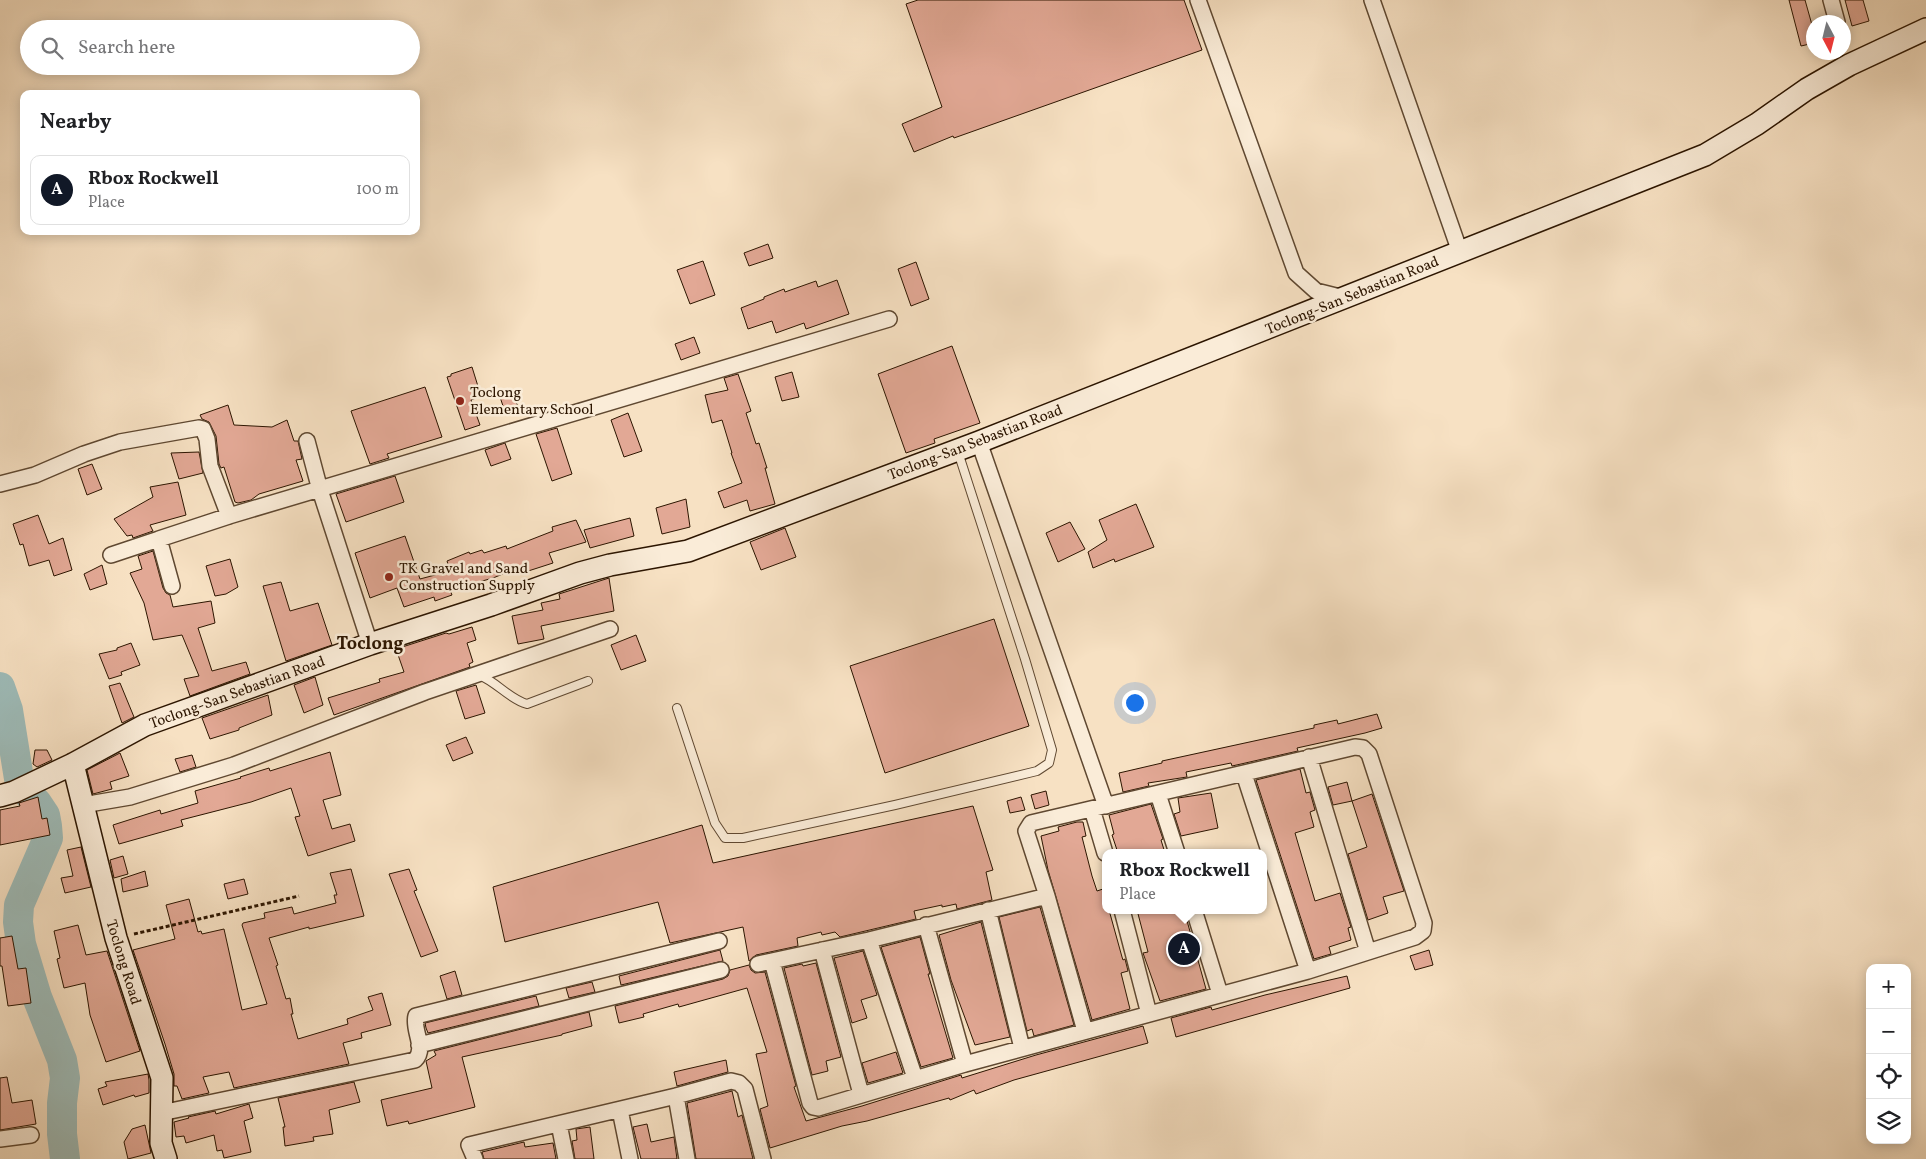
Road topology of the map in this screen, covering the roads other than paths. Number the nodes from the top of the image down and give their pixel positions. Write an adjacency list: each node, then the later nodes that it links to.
1 (1198, 0): 7 (street)
2 (1372, 0): 6 (street)
3 (1831, 0): 4 (street)
4 (1835, 15)
5 (1926, 29): 6 (street, Toclong-San Sebastian Road)
6 (1460, 252): 7 (street, Toclong-San Sebastian Road)
7 (1344, 298): 10 (street, Toclong-San Sebastian Road)
8 (889, 319): 13 (street)
9 (307, 441): 13 (street)
10 (979, 442): 11 (street, Toclong-San Sebastian Road); 29 (street)
11 (958, 450): 19 (street, Toclong-San Sebastian Road); 22 (lane)
12 (0, 484): 14 (street)
13 (320, 490): 14 (street); 19 (street)
14 (229, 516): 15 (street)
15 (159, 539): 16 (street); 17 (street)
16 (111, 554)
17 (172, 586)
18 (610, 629): 20 (street)
19 (370, 644): 24 (street, Toclong-San Sebastian Road)
20 (479, 675): 21 (lane); 28 (street)
21 (588, 681)
22 (677, 708)
23 (1309, 757): 25 (street); 40 (street); 40 (street)
24 (73, 764): 26 (street, Toclong-San Sebastian Road); 28 (street, Toclong Road)
25 (1244, 774): 27 (street); 42 (street)
26 (7, 794)
27 (1158, 794): 29 (street); 31 (street)
28 (83, 806): 53 (street, Toclong Road)
29 (1099, 808): 30 (street); 32 (street)
30 (1104, 849)
31 (1176, 849)
32 (1047, 896): 33 (street); 45 (street)
33 (988, 910): 36 (street); 47 (street)
34 (1123, 914): 44 (street)
35 (1195, 914): 43 (street)
36 (926, 925): 37 (street); 48 (street)
37 (869, 940): 39 (street); 49 (street)
38 (719, 941): 46 (street)
39 (822, 950): 50 (street); 50 (street)
40 (1368, 952): 42 (street)
41 (721, 970): 46 (street)
42 (1308, 971): 43 (street)
43 (1220, 994): 44 (street)
44 (1149, 1014): 45 (street)
45 (1085, 1031): 47 (street)
46 (419, 1045): 53 (street)
47 (1022, 1048): 48 (street)
48 (965, 1064): 49 (street)
49 (915, 1078): 50 (street)
50 (862, 1094)
51 (676, 1096): 52 (street); 61 (street); 62 (street)
52 (620, 1110): 54 (street); 60 (street)
53 (161, 1113): 57 (street, Toclong Road)
54 (559, 1124): 58 (street); 59 (street)
55 (31, 1135): 56 (street)
56 (0, 1139)
57 (166, 1159)
58 (475, 1159)
59 (566, 1159)
60 (630, 1159)
61 (687, 1159)
62 (763, 1159)

